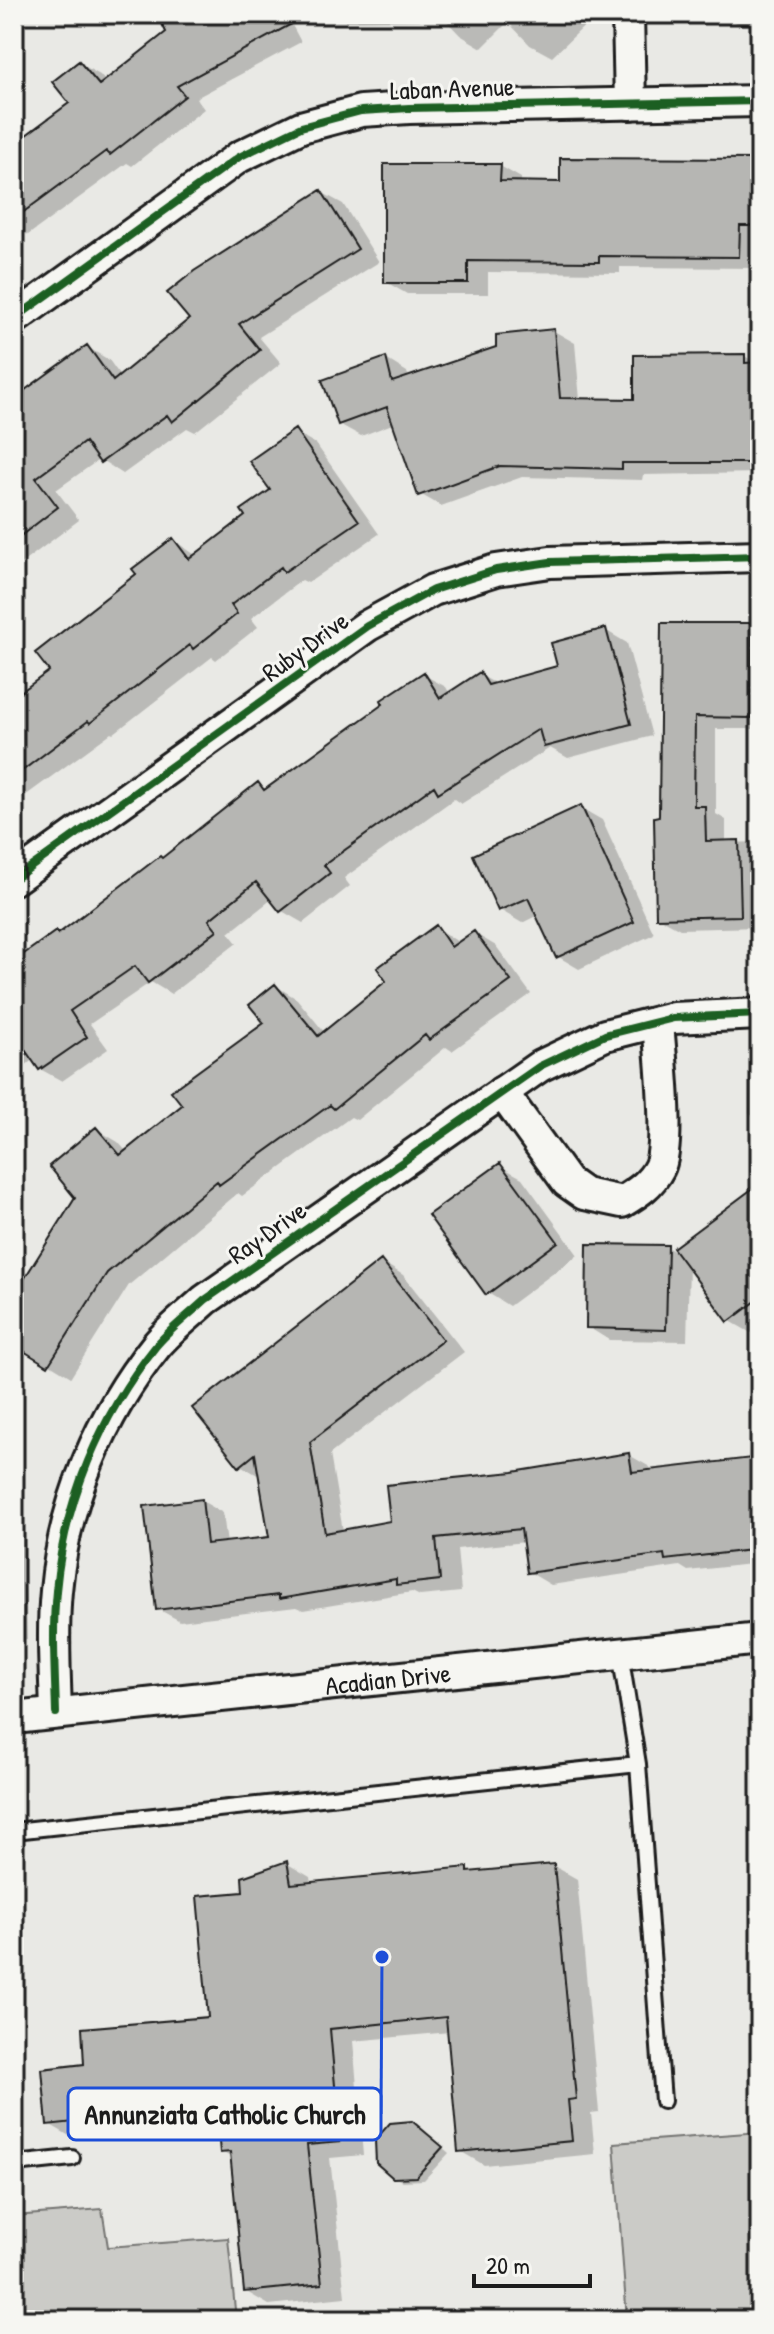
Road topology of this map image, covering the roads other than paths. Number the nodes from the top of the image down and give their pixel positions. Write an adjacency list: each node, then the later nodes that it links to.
1 (628, 14): 3 (street)
2 (760, 101): 3 (street, Laban Avenue)
3 (630, 104): 4 (street, Laban Avenue)
4 (14, 319)
5 (760, 556): 6 (street, Ruby Drive)
6 (14, 879)
7 (760, 1014): 8 (street, Ray Drive)
8 (658, 1022): 9 (street, Ray Drive); 9 (street)
9 (502, 1092): 12 (street, Ray Drive)
10 (760, 1639): 11 (street, Acadian Drive)
11 (620, 1653): 12 (street, Acadian Drive); 14 (lane)
12 (56, 1713): 13 (street, Acadian Drive)
13 (14, 1718)
14 (638, 1764): 15 (lane); 16 (lane)
15 (14, 1831)
16 (663, 2101)
17 (14, 2155): 18 (lane)
18 (72, 2158)

